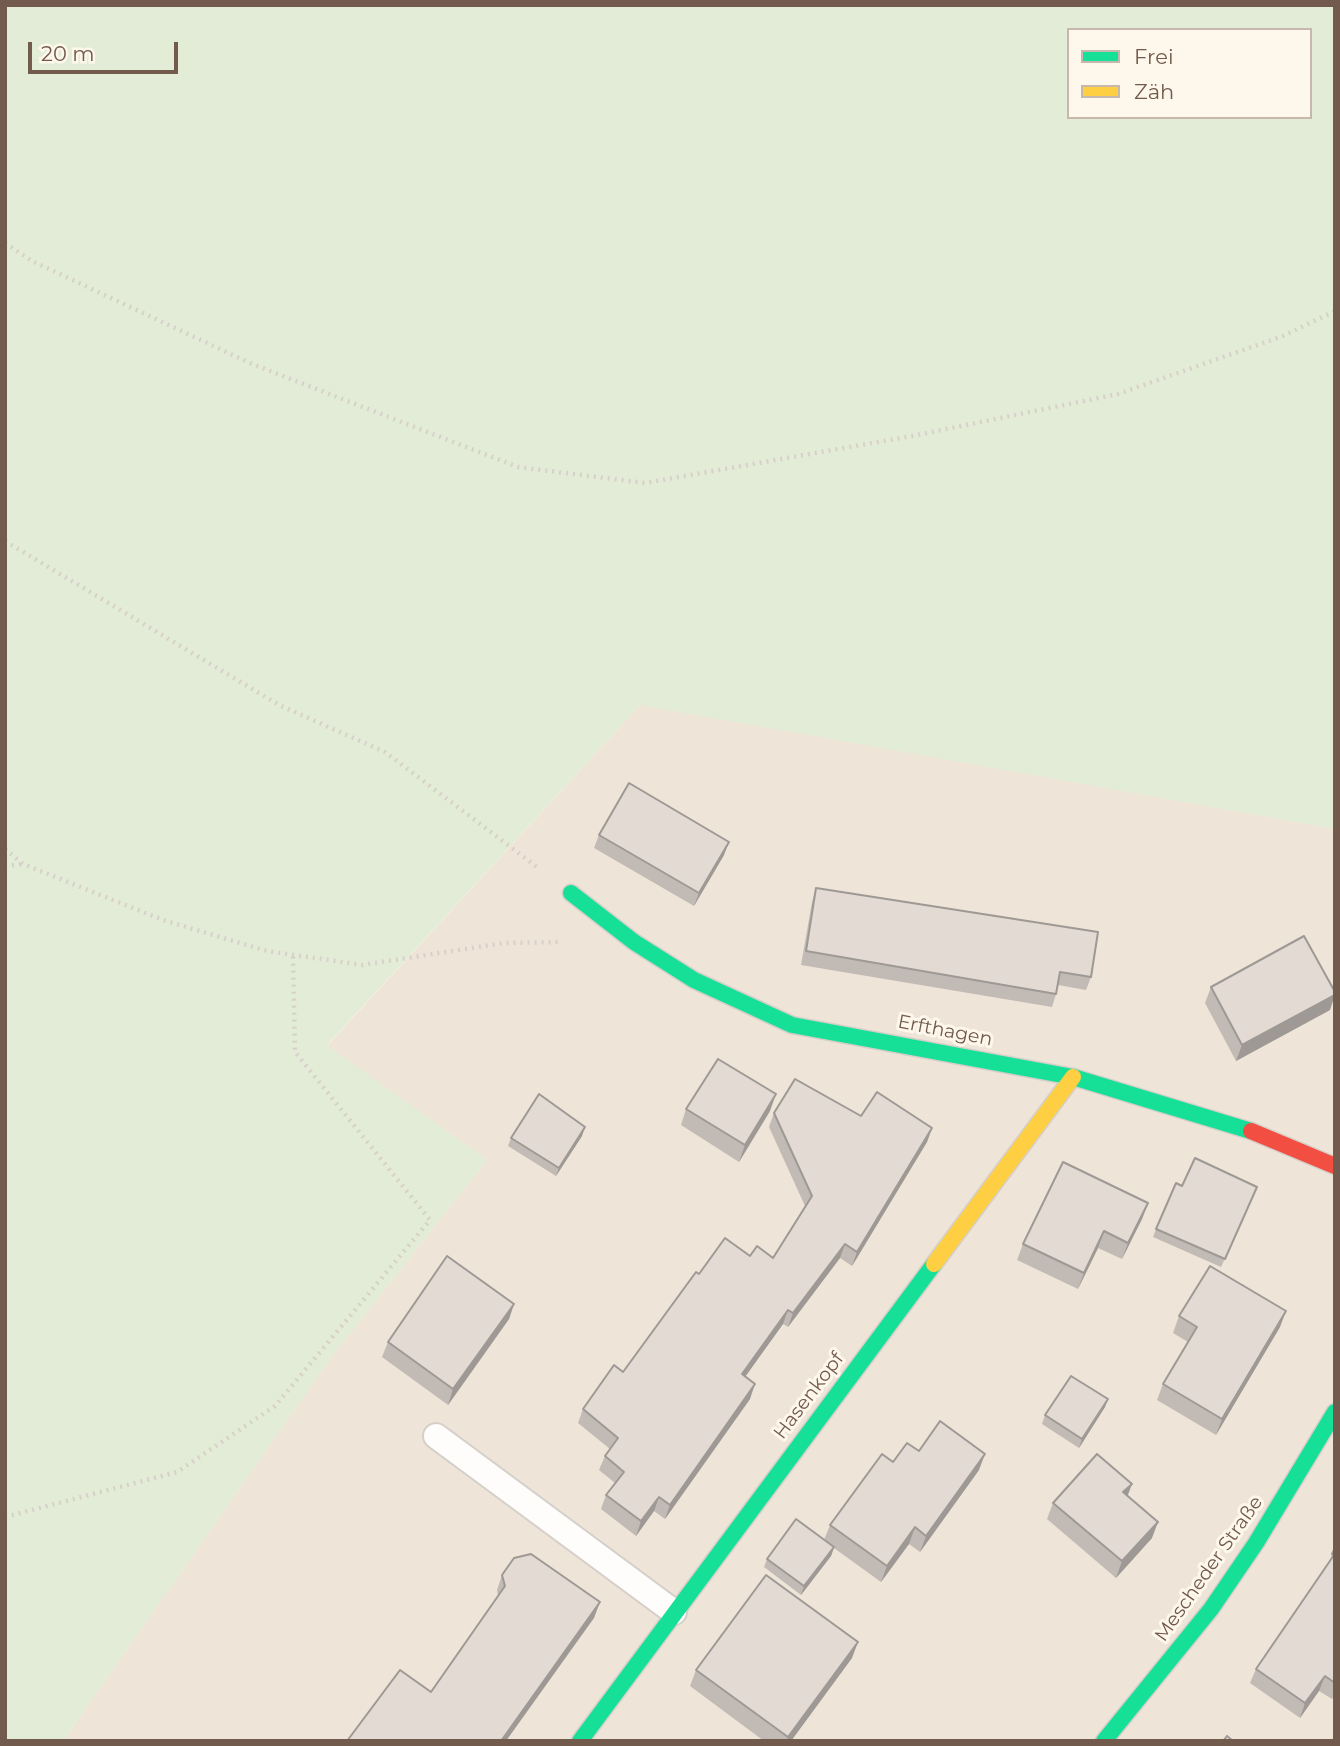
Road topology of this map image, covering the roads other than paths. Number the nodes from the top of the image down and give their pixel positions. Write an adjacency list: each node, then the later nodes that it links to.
1 (571, 893): 2 (street, Erfthagen)
2 (1073, 1077): 3 (street, Erfthagen); 6 (street, Hasenkopf)
3 (1335, 1166)
4 (1335, 1412): 8 (street, Mescheder Straße)
5 (436, 1436): 6 (lane)
6 (674, 1612): 7 (street, Hasenkopf)
7 (580, 1741)
8 (1104, 1741)

